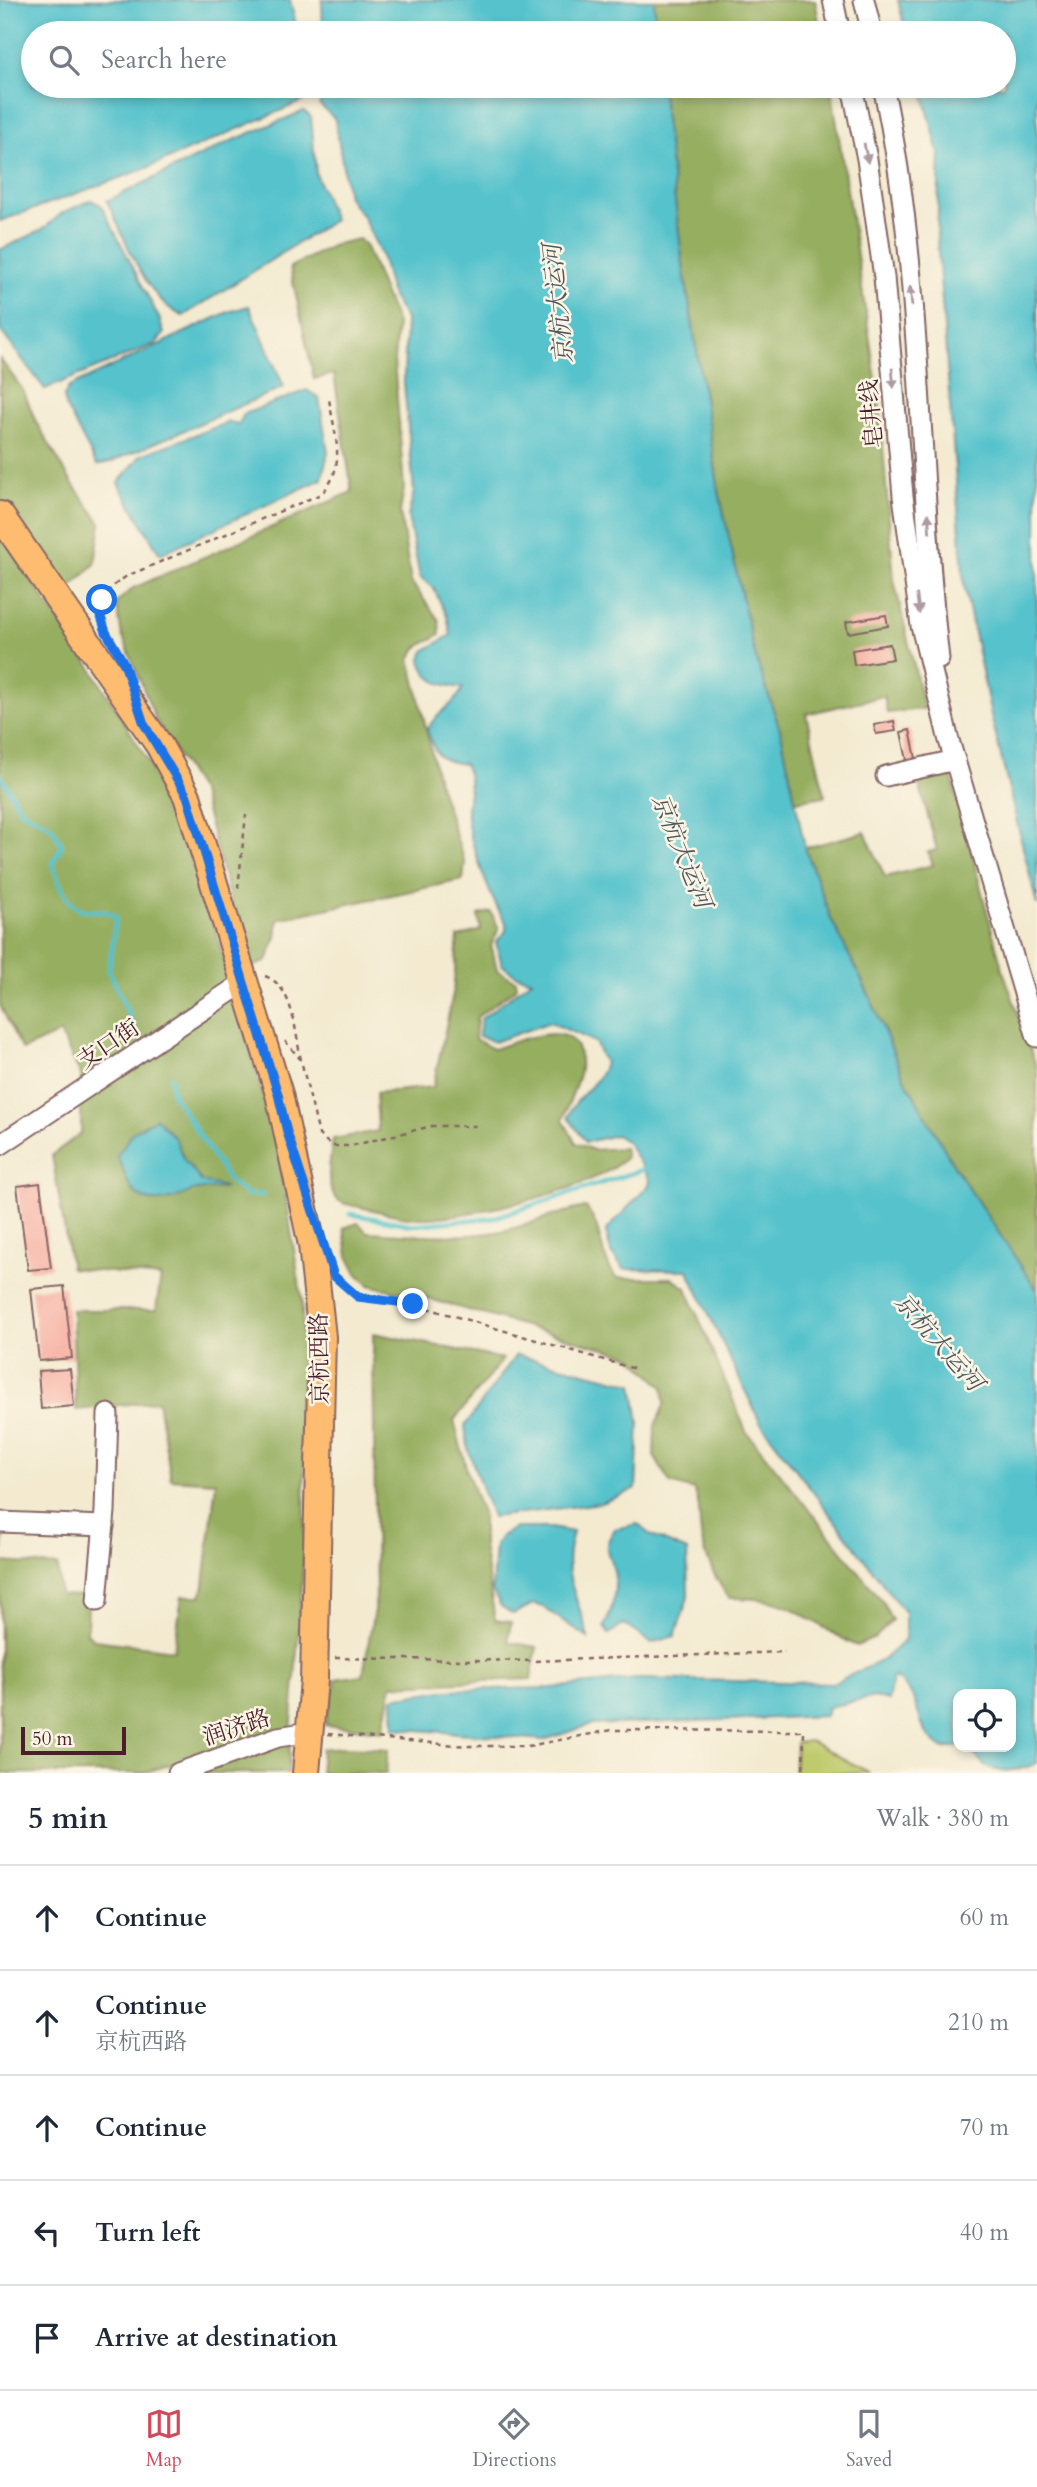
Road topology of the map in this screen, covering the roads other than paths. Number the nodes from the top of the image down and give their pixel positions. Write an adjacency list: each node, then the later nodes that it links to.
1 (833, 0): 3 (street)
2 (864, 0): 4 (street)
3 (837, 21)
4 (869, 21)
5 (854, 98): 8 (street, 皂井线, one-way to 8)
6 (885, 98): 8 (street, 皂井线, one-way to 6)
7 (0, 515): 11 (main road, 京杭西路)
8 (948, 737): 9 (street, 皂井线)
9 (955, 760): 10 (street); 12 (street, 皂井线)
10 (886, 776)
11 (243, 983): 13 (street, 支口街); 18 (main road, 京杭西路)
12 (1037, 1037)
13 (0, 1145)
14 (108, 1414): 16 (street)
15 (0, 1522): 16 (street)
16 (104, 1526): 17 (street)
17 (97, 1601)
18 (310, 1732): 19 (street, 润济路); 20 (main road, 京杭西路)
19 (178, 1773)
20 (306, 1773)

